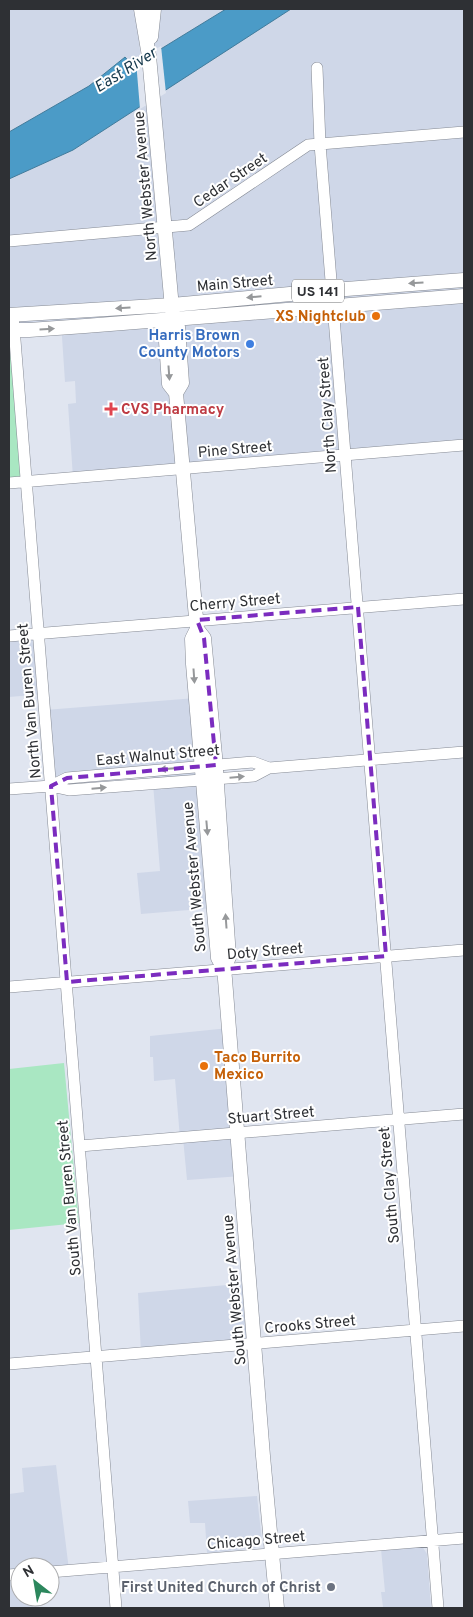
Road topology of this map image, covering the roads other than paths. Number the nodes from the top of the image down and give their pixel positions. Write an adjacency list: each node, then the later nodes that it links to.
1 (141, 9): 3 (main road, North Webster Avenue)
2 (154, 9): 3 (main road, North Webster Avenue)
3 (149, 50): 7 (main road, North Webster Avenue)
4 (317, 68): 6 (street, North Clay Street)
5 (464, 132): 6 (street, Cedar Street)
6 (320, 144): 7 (street, Cedar Street); 10 (street, North Clay Street)
7 (165, 228): 8 (street, Cedar Street); 12 (main road, North Webster Avenue)
8 (9, 241)
9 (464, 280): 10 (main road, Main Street / US 141, one-way to 10)
10 (332, 290): 12 (main road, Main Street / US 141, one-way to 12); 13 (street, North Clay Street)
11 (464, 296): 13 (main road, Main Street / US 141)
12 (172, 305): 14 (main road, Main Street / US 141, one-way to 14); 15 (main road, North Webster Avenue)
13 (334, 305): 15 (main road, Main Street / US 141); 18 (street, North Clay Street)
14 (11, 315): 16 (street, North Van Buren Street)
15 (173, 319): 16 (main road, Main Street / US 141, one-way to 15); 19 (main road, North Webster Avenue)
16 (12, 330): 20 (street, North Van Buren Street)
17 (464, 445): 18 (street, Pine Street)
18 (346, 455): 19 (street, Pine Street); 23 (street, North Clay Street)
19 (184, 468): 20 (street, Pine Street); 24 (main road, North Webster Avenue)
20 (26, 481): 21 (street, Pine Street); 25 (street, North Van Buren Street)
21 (9, 483)
22 (464, 598): 23 (street, Cherry Street)
23 (358, 607): 24 (street, Cherry Street); 28 (street, North Clay Street)
24 (197, 625): 25 (street, Cherry Street); 29 (main road, North Webster Avenue); 30 (main road, North Webster Avenue, one-way to 30)
25 (39, 634): 26 (street, Cherry Street); 31 (street, North Van Buren Street)
26 (9, 636)
27 (464, 752): 28 (street, East Walnut Street)
28 (370, 760): 29 (street, East Walnut Street); 34 (street, South Clay Street)
29 (216, 772): 30 (street, East Walnut Street); 35 (main road, South Webster Avenue, one-way to 29)
30 (202, 773): 31 (street, East Walnut Street); 35 (main road, South Webster Avenue, one-way to 35)
31 (51, 786): 32 (street, East Walnut Street); 36 (street, South Van Buren Street)
32 (9, 789)
33 (464, 950): 34 (street, Doty Street)
34 (386, 956): 35 (street, Doty Street); 39 (street, South Clay Street)
35 (224, 969): 36 (street, Doty Street); 40 (main road, South Webster Avenue)
36 (67, 982): 37 (street, Doty Street); 41 (street, South Van Buren Street)
37 (9, 987)
38 (464, 1114): 39 (street, Stuart Street)
39 (399, 1120): 40 (street, Stuart Street); 43 (street, South Clay Street)
40 (238, 1133): 41 (street, Stuart Street); 44 (main road, South Webster Avenue)
41 (80, 1146): 45 (street, South Van Buren Street)
42 (464, 1326): 43 (street, Crooks Street)
43 (416, 1330): 44 (street, Crooks Street); 48 (street, South Clay Street)
44 (255, 1344): 45 (street, Crooks Street); 49 (main road, South Webster Avenue)
45 (96, 1356): 46 (street, Crooks Street); 50 (street, South Van Buren Street)
46 (9, 1364)
47 (464, 1538): 48 (street, Chicago Street)
48 (433, 1540): 49 (street, Chicago Street); 54 (street, South Clay Street)
49 (272, 1554): 50 (street, Chicago Street); 53 (main road, South Webster Avenue)
50 (113, 1567): 51 (street, Chicago Street); 52 (street, South Van Buren Street)
51 (60, 1571)
52 (116, 1608)
53 (277, 1608)
54 (438, 1608)

